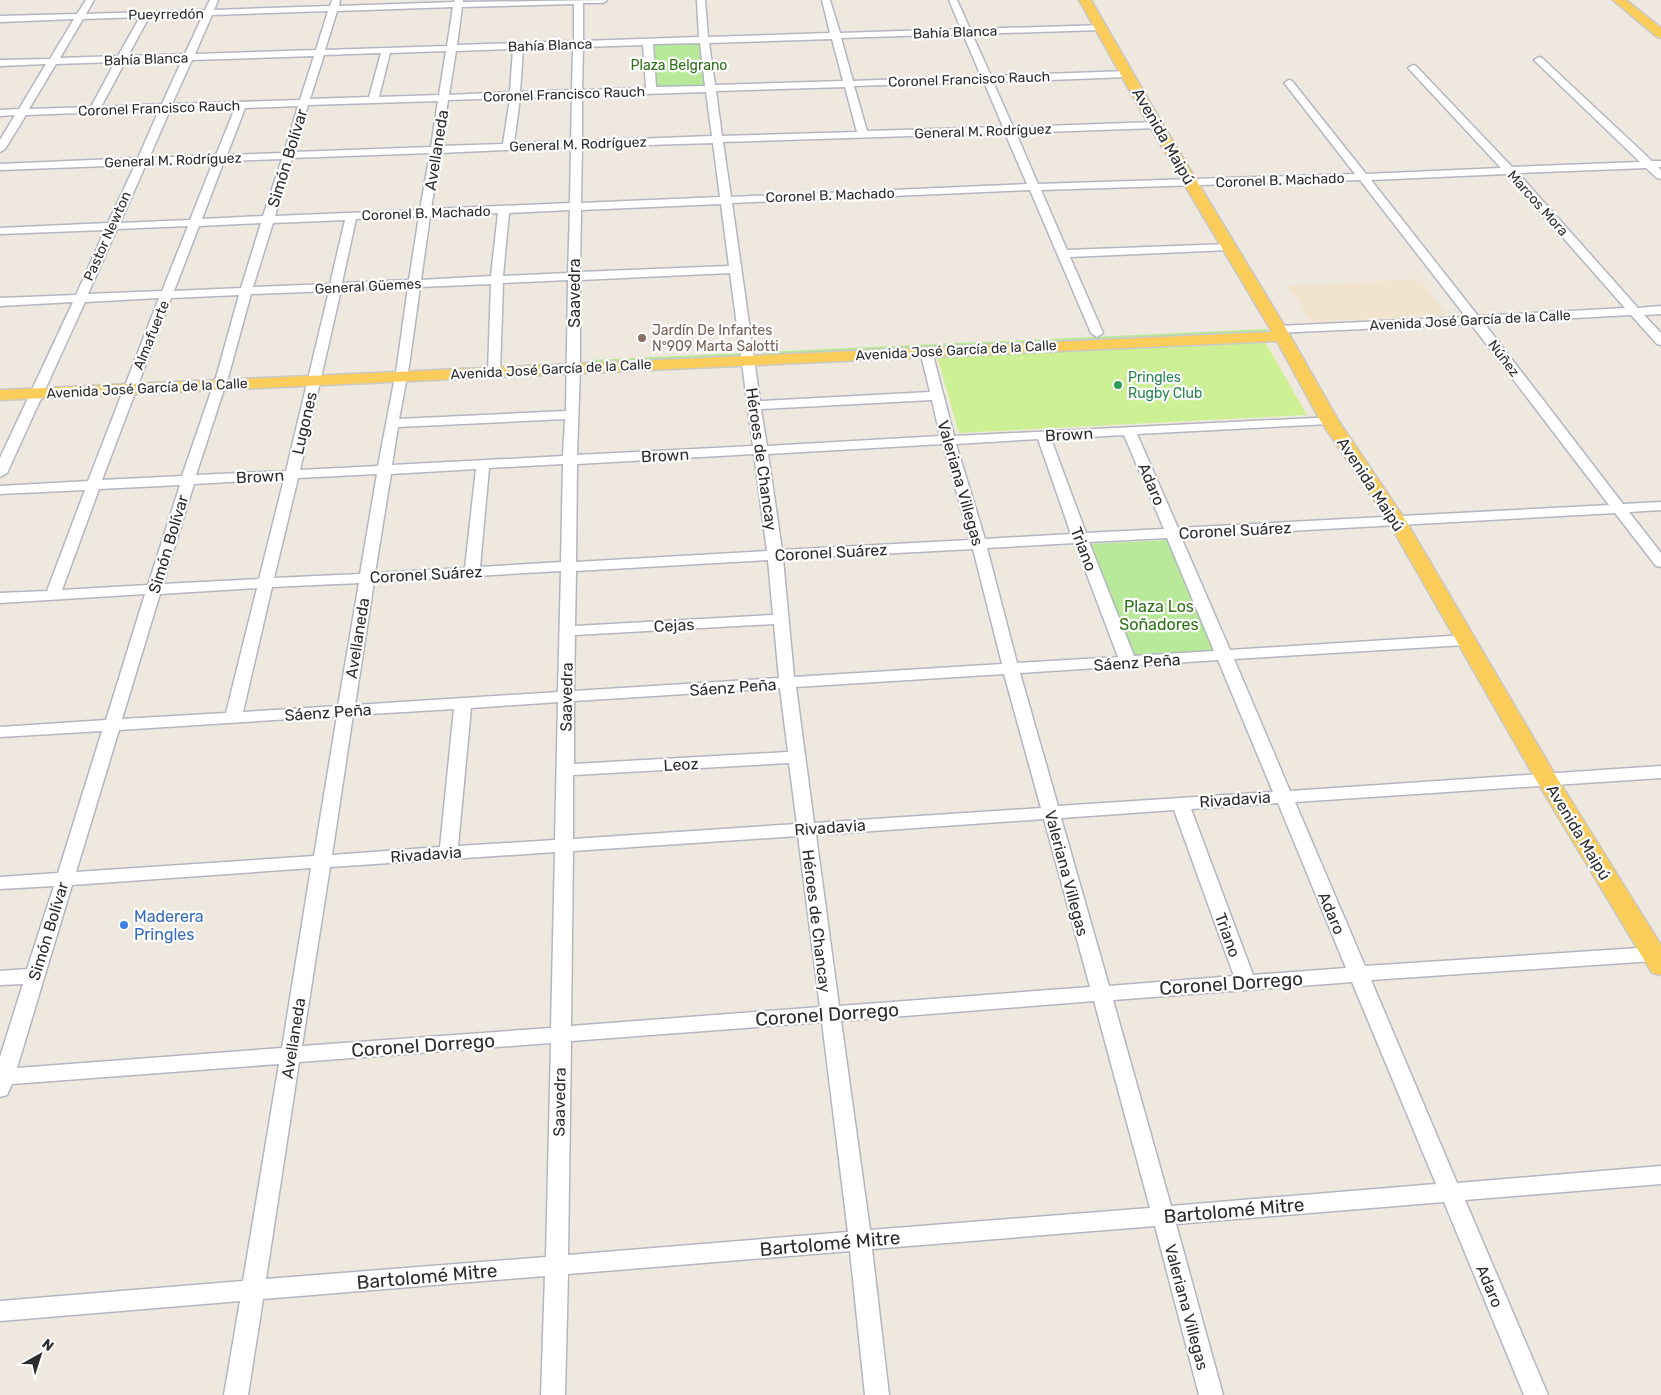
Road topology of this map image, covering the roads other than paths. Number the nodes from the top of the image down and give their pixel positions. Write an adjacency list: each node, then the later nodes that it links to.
1 (90, 0): 16 (street)
2 (214, 0): 14 (street, Pastor Newton)
3 (277, 0): 13 (street)
4 (579, 0): 5 (street, Pueyrredón); 11 (street, Pueyrredón); 24 (street, Saavedra)
5 (602, 0)
6 (701, 0): 22 (street, Héroes de Chancay)
7 (826, 0): 21 (street)
8 (952, 0): 19 (street)
9 (1085, 0): 18 (main road, Avenida Maipú)
10 (1619, 0): 20 (main road)
11 (459, 2): 12 (street, Pueyrredón); 26 (street, Avellaneda)
12 (334, 4): 13 (street, Pueyrredón); 28 (street, Simón Bolívar)
13 (274, 10): 14 (street, Pueyrredón)
14 (208, 13): 15 (street, Pueyrredón); 29 (street, Pastor Newton)
15 (146, 14): 16 (street, Pueyrredón); 30 (street)
16 (80, 16): 17 (street, Pueyrredón); 32 (street)
17 (0, 19)
18 (1100, 27): 19 (street, Bahía Blanca); 35 (main road, Avenida Maipú)
19 (966, 32): 21 (street, Bahía Blanca); 36 (street)
20 (1661, 34)
21 (836, 36): 22 (street, Bahía Blanca); 38 (street)
22 (704, 41): 23 (street, Bahía Blanca); 39 (street, Héroes de Chancay)
23 (648, 42): 24 (street, Bahía Blanca); 40 (street)
24 (578, 44): 25 (street, Bahía Blanca); 41 (street, Saavedra)
25 (518, 46): 26 (street, Bahía Blanca); 42 (street)
26 (452, 49): 27 (street, Bahía Blanca); 43 (street, Avellaneda)
27 (386, 51): 28 (street, Bahía Blanca); 44 (street)
28 (319, 54): 29 (street, Bahía Blanca); 45 (street, Simón Bolívar)
29 (188, 58): 30 (street, Bahía Blanca); 47 (street, Pastor Newton)
30 (121, 60): 32 (street, Bahía Blanca); 48 (street)
31 (1539, 60): 63 (street)
32 (52, 62): 33 (street, Bahía Blanca); 49 (street)
33 (0, 63)
34 (1413, 68): 65 (street, Marcos Mora)
35 (1128, 74): 36 (street, Coronel Francisco Rauch); 51 (main road, Avenida Maipú)
36 (986, 78): 38 (street, Coronel Francisco Rauch); 52 (street)
37 (1289, 83): 67 (street, Núñez)
38 (850, 84): 39 (street, Coronel Francisco Rauch); 53 (street)
39 (712, 88): 40 (street, Coronel Francisco Rauch); 54 (street, Héroes de Chancay)
40 (651, 91): 41 (street, Coronel Francisco Rauch)
41 (578, 93): 42 (street, Coronel Francisco Rauch); 55 (street, Saavedra)
42 (515, 95): 43 (street, Coronel Francisco Rauch); 56 (street)
43 (444, 98): 44 (street, Coronel Francisco Rauch); 58 (street, Avellaneda)
44 (373, 100): 45 (street, Coronel Francisco Rauch)
45 (304, 103): 46 (street, Coronel Francisco Rauch); 59 (street, Simón Bolívar)
46 (241, 105): 47 (street, Coronel Francisco Rauch); 60 (street, Almafuerte)
47 (165, 108): 48 (street, Coronel Francisco Rauch); 61 (street, Pastor Newton)
48 (94, 110): 49 (street, Coronel Francisco Rauch)
49 (22, 112): 50 (street, Coronel Francisco Rauch); 57 (street)
50 (0, 113)
51 (1156, 124): 52 (street, General M. Rodríguez); 68 (main road, Avenida Maipú)
52 (1008, 130): 53 (street, General M. Rodríguez); 69 (street)
53 (863, 136): 54 (street, General M. Rodríguez)
54 (719, 140): 55 (street, General M. Rodríguez); 70 (street, Héroes de Chancay)
55 (576, 144): 56 (street, General M. Rodríguez); 71 (street, Saavedra)
56 (508, 147): 58 (street, General M. Rodríguez)
57 (0, 149)
58 (436, 150): 59 (street, General M. Rodríguez); 73 (street, Avellaneda)
59 (288, 156): 60 (street, General M. Rodríguez); 75 (street, Simón Bolívar)
60 (221, 158): 61 (street, General M. Rodríguez); 76 (street, Almafuerte)
61 (141, 162): 64 (street, General M. Rodríguez); 77 (street, Pastor Newton)
62 (1661, 164): 63 (street, Coronel B. Machado)
63 (1649, 165): 65 (street, Coronel B. Machado); 66 (street)
64 (0, 167)
65 (1510, 171): 67 (street, Coronel B. Machado); 91 (street, Marcos Mora)
66 (1661, 176)
67 (1364, 177): 68 (street, Coronel B. Machado); 92 (street, Núñez)
68 (1191, 182): 69 (street, Coronel B. Machado); 79 (main road, Avenida Maipú)
69 (1033, 187): 70 (street, Coronel B. Machado); 80 (street)
70 (726, 200): 71 (street, Coronel B. Machado); 81 (street, Héroes de Chancay)
71 (575, 206): 72 (street, Coronel B. Machado); 82 (street, Saavedra)
72 (504, 209): 73 (street, Coronel B. Machado); 83 (street)
73 (426, 213): 74 (street, Coronel B. Machado); 84 (street, Avellaneda)
74 (351, 216): 75 (street, Coronel B. Machado); 85 (street, Lugones)
75 (268, 219): 76 (street, Coronel B. Machado); 86 (street, Simón Bolívar)
76 (195, 222): 77 (street, Coronel B. Machado); 87 (street, Almafuerte)
77 (112, 226): 78 (street, Coronel B. Machado); 88 (street, Pastor Newton)
78 (0, 231)
79 (1230, 247): 80 (street); 93 (main road, Avenida Maipú)
80 (1062, 254): 94 (street)
81 (735, 269): 82 (street, General Güemes); 97 (street, Héroes de Chancay)
82 (574, 276): 83 (street, General Güemes); 98 (street, Saavedra)
83 (497, 280): 84 (street, General Güemes); 99 (street)
84 (414, 284): 85 (street, General Güemes); 100 (street, Avellaneda)
85 (334, 287): 86 (street, General Güemes); 101 (street, Lugones)
86 (246, 291): 87 (street, General Güemes); 102 (street, Simón Bolívar)
87 (167, 295): 88 (street, General Güemes); 103 (street, Almafuerte)
88 (79, 299): 89 (street, General Güemes); 105 (street, Pastor Newton)
89 (0, 302)
90 (1661, 310): 91 (street, Avenida José García de la Calle)
91 (1634, 311): 92 (street, Avenida José García de la Calle); 95 (street, Marcos Mora)
92 (1475, 320): 93 (street, Avenida José García de la Calle); 125 (street, Núñez)
93 (1279, 330): 94 (main road, Avenida José García de la Calle); 96 (main road, Avenida José García de la Calle); 110 (main road, Avenida Maipú)
94 (1097, 333): 97 (main road, Avenida José García de la Calle)
95 (1661, 341)
96 (926, 351): 97 (main road, Avenida José García de la Calle); 107 (street, Valeriana Villegas)
97 (748, 355): 98 (main road, Avenida José García de la Calle); 108 (street, Héroes de Chancay)
98 (574, 363): 99 (main road, Avenida José García de la Calle); 109 (street, Saavedra)
99 (494, 367): 100 (main road, Avenida José García de la Calle)
100 (402, 371): 101 (main road, Avenida José García de la Calle); 111 (street, Avellaneda)
101 (315, 375): 102 (main road, Avenida José García de la Calle); 120 (street, Lugones)
102 (221, 379): 103 (main road, Avenida José García de la Calle); 121 (street, Simón Bolívar)
103 (132, 384): 105 (main road, Avenida José García de la Calle); 122 (street, Almafuerte)
104 (0, 386): 105 (main road, Avenida José García de la Calle)
105 (40, 389): 106 (main road, Avenida José García de la Calle); 119 (street, Pastor Newton)
106 (0, 395)
107 (937, 396): 108 (street); 114 (street, Valeriana Villegas)
108 (753, 405): 115 (street, Héroes de Chancay)
109 (571, 415): 111 (street); 116 (street, Saavedra)
110 (1329, 420): 112 (street, Brown); 126 (main road, Avenida Maipú)
111 (392, 424): 118 (street, Avellaneda)
112 (1129, 430): 113 (street, Brown); 127 (street, Adaro)
113 (1043, 435): 114 (street, Brown); 128 (street, Triano)
114 (948, 440): 115 (street, Brown); 129 (street, Valeriana Villegas)
115 (760, 450): 116 (street, Brown); 130 (street, Héroes de Chancay)
116 (570, 460): 117 (street, Brown); 132 (street, Saavedra)
117 (482, 464): 118 (street, Brown); 133 (street)
118 (384, 470): 120 (street, Brown); 134 (street, Avellaneda)
119 (0, 473)
120 (292, 474): 121 (street, Brown); 135 (street, Lugones)
121 (188, 480): 122 (street, Brown); 136 (street, Simón Bolívar)
122 (95, 485): 123 (street, Brown); 137 (street, Almafuerte)
123 (0, 490)
124 (1661, 506): 125 (street, Coronel Suárez)
125 (1619, 508): 126 (street, Coronel Suárez); 131 (street, Núñez)
126 (1397, 521): 127 (street, Coronel Suárez); 141 (main road, Avenida Maipú)
127 (1172, 533): 128 (street, Coronel Suárez); 142 (street, Adaro)
128 (1080, 538): 129 (street, Coronel Suárez); 143 (street, Triano)
129 (979, 544): 130 (street, Coronel Suárez); 144 (street, Valeriana Villegas)
130 (775, 555): 132 (street, Coronel Suárez); 139 (street, Héroes de Chancay)
131 (1661, 564)
132 (568, 566): 133 (street, Coronel Suárez); 140 (street, Saavedra)
133 (472, 572): 134 (street, Coronel Suárez)
134 (367, 578): 135 (street, Coronel Suárez); 148 (street, Avellaneda)
135 (264, 583): 136 (street, Coronel Suárez); 149 (street, Lugones)
136 (154, 590): 137 (street, Coronel Suárez); 150 (street, Simón Bolívar)
137 (53, 595): 138 (street, Coronel Suárez)
138 (0, 598)
139 (781, 619): 140 (street, Cejas); 145 (street, Héroes de Chancay)
140 (567, 631): 146 (street, Saavedra)
141 (1465, 640): 142 (street, Sáenz Peña); 155 (main road, Avenida Maipú)
142 (1224, 656): 143 (street, Sáenz Peña); 156 (street, Adaro)
143 (1128, 662): 144 (street, Sáenz Peña)
144 (1011, 669): 145 (street, Sáenz Peña); 158 (street, Valeriana Villegas)
145 (787, 683): 146 (street, Sáenz Peña); 152 (street, Héroes de Chancay)
146 (566, 697): 147 (street, Sáenz Peña); 153 (street, Saavedra)
147 (463, 704): 148 (street, Sáenz Peña); 161 (street)
148 (345, 711): 149 (street, Sáenz Peña); 162 (street, Avellaneda)
149 (233, 718): 150 (street, Sáenz Peña)
150 (112, 726): 151 (street, Sáenz Peña); 163 (street, Simón Bolívar)
151 (0, 732)
152 (797, 757): 153 (street, Leoz); 159 (street, Héroes de Chancay)
153 (564, 770): 160 (street, Saavedra)
154 (1661, 772): 155 (street, Rivadavia)
155 (1546, 778): 156 (street, Rivadavia); 165 (main road, Avenida Maipú)
156 (1283, 796): 157 (street, Rivadavia); 166 (street, Adaro)
157 (1180, 803): 158 (street, Rivadavia); 169 (street, Triano)
158 (1050, 812): 159 (street, Rivadavia); 170 (street, Valeriana Villegas)
159 (806, 828): 160 (street, Rivadavia); 171 (street, Héroes de Chancay)
160 (563, 845): 161 (street, Rivadavia); 172 (street, Saavedra)
161 (448, 853): 162 (street, Rivadavia)
162 (321, 862): 163 (street, Rivadavia); 173 (street, Avellaneda)
163 (65, 879): 164 (street, Rivadavia); 167 (street, Simón Bolívar)
164 (0, 884)
165 (1657, 960): 166 (street, Coronel Dorrego)
166 (1358, 974): 169 (street, Coronel Dorrego); 176 (street, Adaro)
167 (35, 976): 168 (street); 174 (street, Simón Bolívar)
168 (0, 978)
169 (1246, 982): 170 (street, Coronel Dorrego)
170 (1100, 993): 171 (street, Coronel Dorrego); 177 (street, Valeriana Villegas)
171 (829, 1014): 172 (street, Coronel Dorrego); 178 (street, Héroes de Chancay)
172 (560, 1034): 173 (street, Coronel Dorrego); 179 (street, Saavedra)
173 (290, 1055): 174 (street, Coronel Dorrego); 180 (street, Avellaneda)
174 (1, 1081)
175 (1661, 1175): 176 (street, Bartolomé Mitre)
176 (1450, 1192): 177 (street, Bartolomé Mitre); 186 (street, Adaro)
177 (1163, 1216): 178 (street, Bartolomé Mitre); 185 (street, Valeriana Villegas)
178 (860, 1241): 179 (street, Bartolomé Mitre); 184 (street, Héroes de Chancay)
179 (557, 1265): 180 (street, Bartolomé Mitre); 183 (street, Saavedra)
180 (254, 1290): 181 (street, Bartolomé Mitre); 182 (street, Avellaneda)
181 (0, 1311)
182 (236, 1395)
183 (553, 1395)
184 (877, 1395)
185 (1210, 1395)
186 (1536, 1395)

